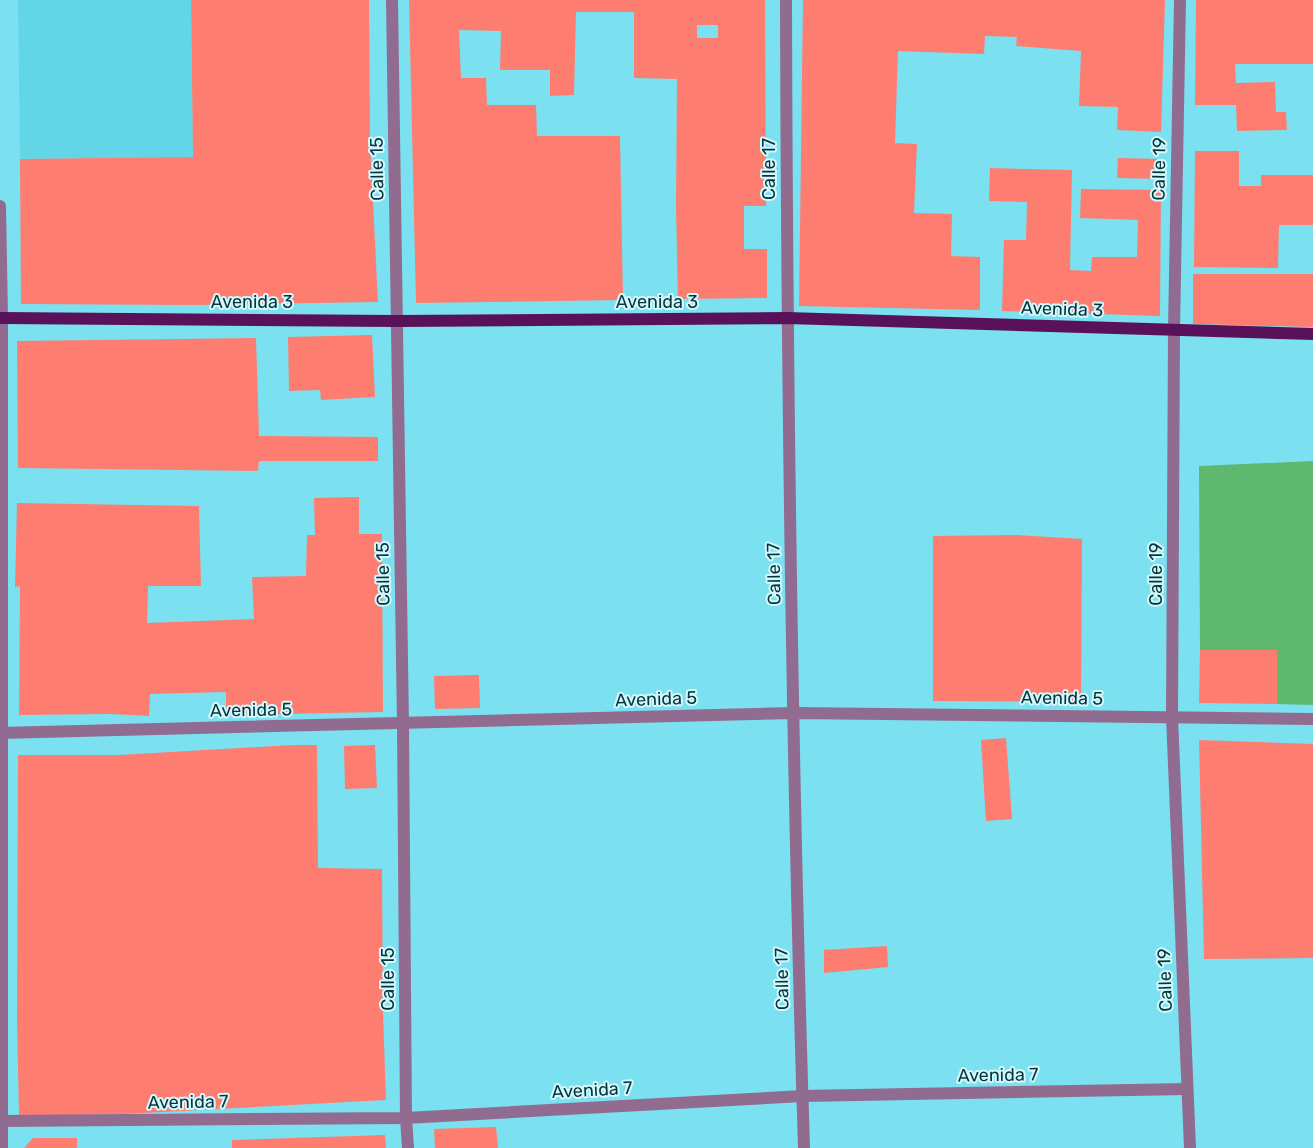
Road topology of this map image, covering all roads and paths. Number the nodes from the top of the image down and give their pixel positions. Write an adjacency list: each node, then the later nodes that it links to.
1 (392, 0): 7 (street, Calle 15)
2 (786, 0): 6 (street, Calle 17)
3 (1180, 0): 8 (street, Calle 19)
4 (0, 206): 5 (street)
5 (1, 318): 7 (main road, Avenida 3); 14 (street)
6 (787, 318): 7 (main road, Avenida 3); 8 (main road, Avenida 3); 10 (street, Calle 17)
7 (397, 321): 13 (street, Calle 15)
8 (1174, 330): 9 (main road, Avenida 3); 11 (street, Calle 19)
9 (1313, 334)
10 (794, 713): 11 (street, Avenida 5); 13 (street, Avenida 5); 16 (street, Calle 17)
11 (1172, 717): 12 (street, Avenida 5); 15 (street, Calle 19)
12 (1313, 719)
13 (403, 724): 14 (street, Avenida 5); 17 (street, Calle 15)
14 (1, 733): 18 (street)
15 (1186, 1088): 16 (street, Avenida 7); 22 (street, Calle 19)
16 (803, 1096): 17 (street, Avenida 7); 21 (street, Calle 17)
17 (406, 1118): 18 (street, Avenida 7); 20 (street, Calle 15)
18 (1, 1121): 19 (street)
19 (2, 1148)
20 (408, 1148)
21 (804, 1148)
22 (1190, 1148)

